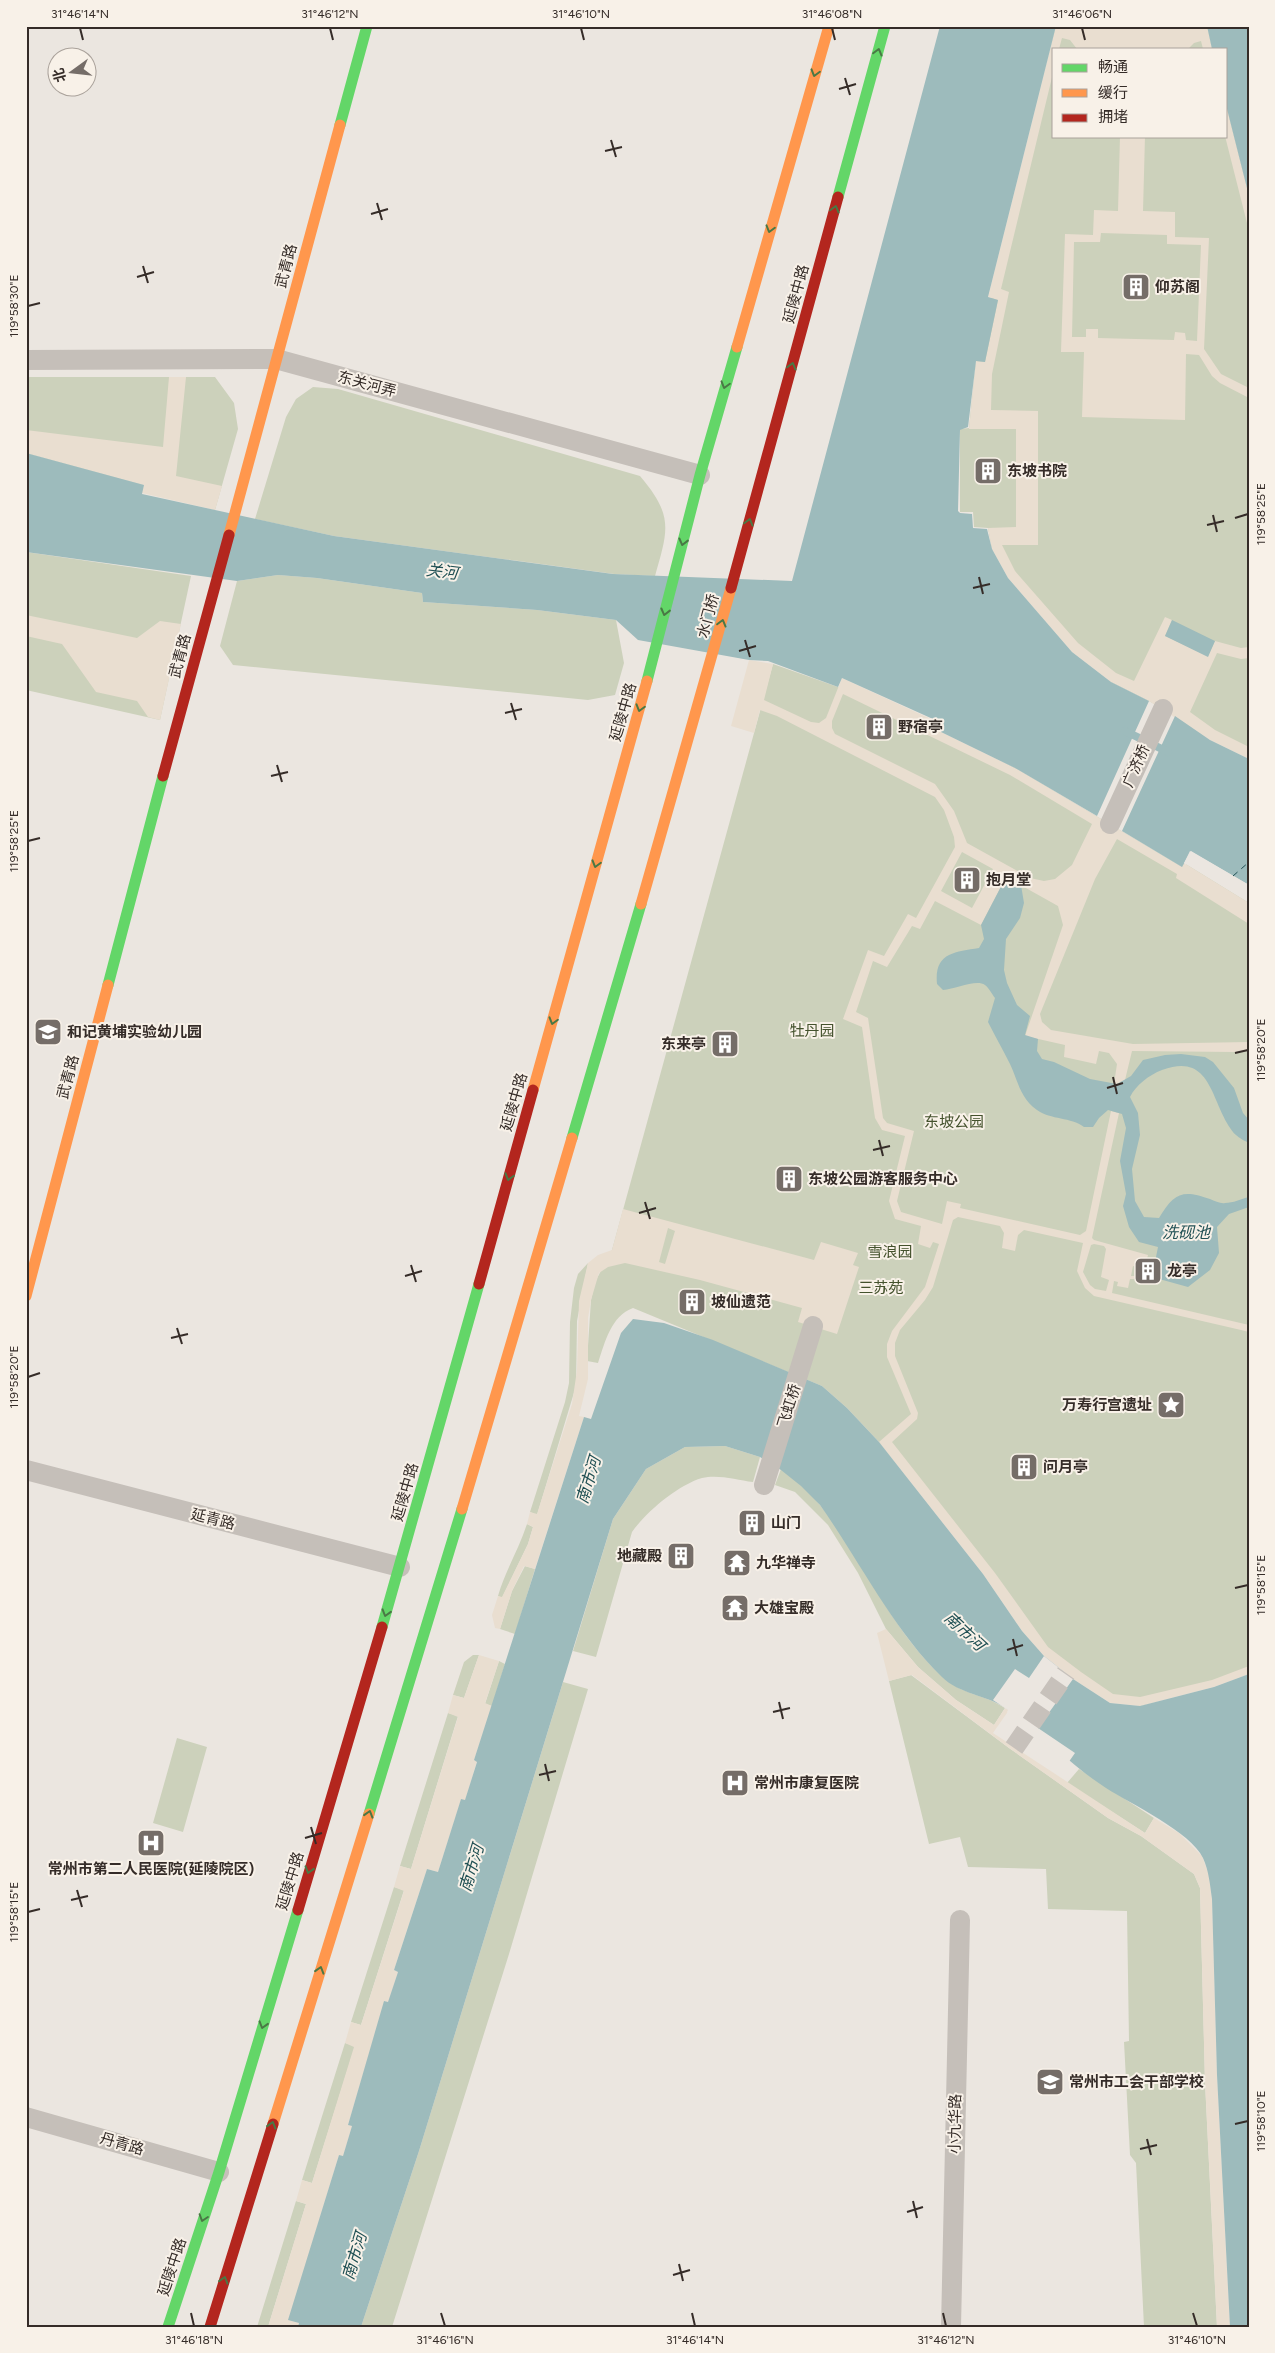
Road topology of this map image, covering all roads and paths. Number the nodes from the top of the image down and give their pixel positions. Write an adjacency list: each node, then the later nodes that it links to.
1 (367, 26): 4 (main road, 武青路)
2 (829, 26): 6 (main road, one-way to 6)
3 (885, 26): 7 (main road, 延陵中路, one-way to 3)
4 (276, 359): 5 (street, 东关河弄); 6 (street, 东关河弄); 10 (main road, 武青路)
5 (26, 360)
6 (700, 475): 14 (main road, 延陵中路, one-way to 14)
7 (736, 569): 19 (main road, 水门桥, one-way to 7)
8 (1162, 709): 9 (street, 广济桥)
9 (1110, 824)
10 (26, 1296)
11 (813, 1326): 13 (street, 飞虹桥)
12 (26, 1470): 14 (street, 延青路)
13 (764, 1485)
14 (400, 1567): 17 (main road, 延陵中路, one-way to 17)
15 (960, 1920): 20 (street, 小九华路)
16 (26, 2117): 17 (street, 丹青路)
17 (219, 2172): 18 (main road, 延陵中路, one-way to 18)
18 (168, 2327)
19 (210, 2327)
20 (951, 2327)

